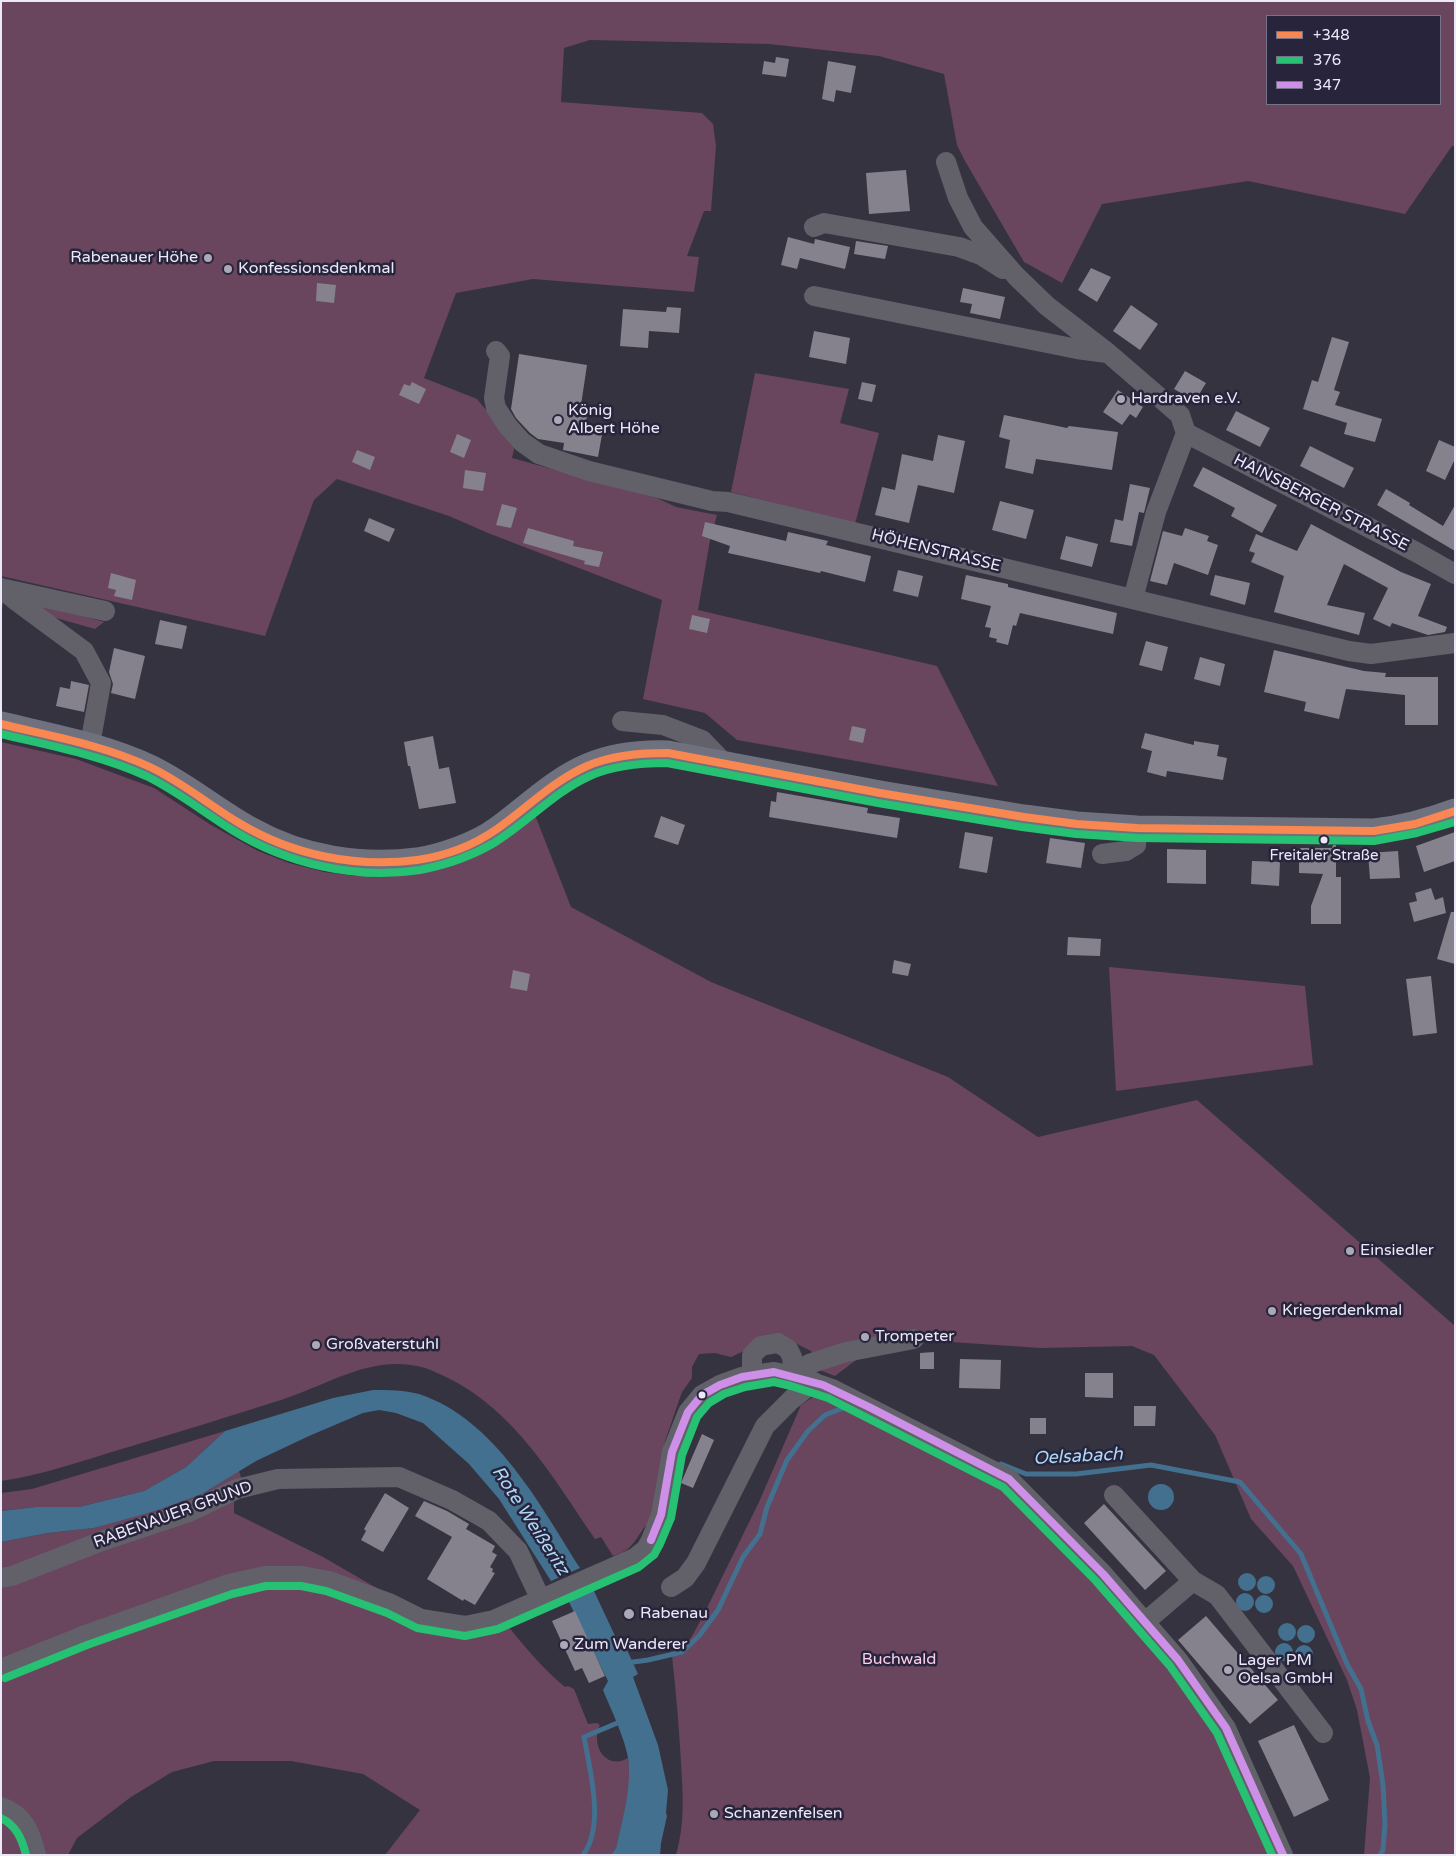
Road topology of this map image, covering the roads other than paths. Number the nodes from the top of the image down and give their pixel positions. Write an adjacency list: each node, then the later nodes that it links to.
1 (946, 162): 3 (street)
2 (814, 227): 3 (street)
3 (1021, 281): 6 (street)
4 (814, 296): 6 (street)
5 (496, 351): 10 (street, HÖHENSTRASSE)
6 (1108, 353): 7 (street)
7 (1186, 433): 8 (street, HAINSBERGER STRASSE); 10 (street)
8 (1455, 574)
9 (2, 589): 11 (street); 15 (street)
10 (1133, 599): 12 (street, HÖHENSTRASSE)
11 (105, 611)
12 (1455, 643)
13 (622, 721): 16 (street)
14 (1, 724): 15 (main road)
15 (90, 745): 16 (main road)
16 (724, 763): 18 (main road)
17 (1455, 811): 18 (main road)
18 (1137, 828): 19 (street)
19 (1102, 854)
20 (914, 1339): 22 (street)
21 (752, 1376): 22 (street); 22 (street); 27 (street)
22 (804, 1379): 26 (street); 28 (street)
23 (1114, 1495): 25 (street)
24 (1, 1578): 27 (street, RABENAUER GRUND)
25 (1192, 1581): 28 (street); 30 (street)
26 (670, 1587)
27 (541, 1600): 29 (street)
28 (1145, 1622): 33 (street)
29 (1, 1669)
30 (1323, 1733)
31 (1, 1807): 32 (street)
32 (36, 1855)
33 (1283, 1855)

